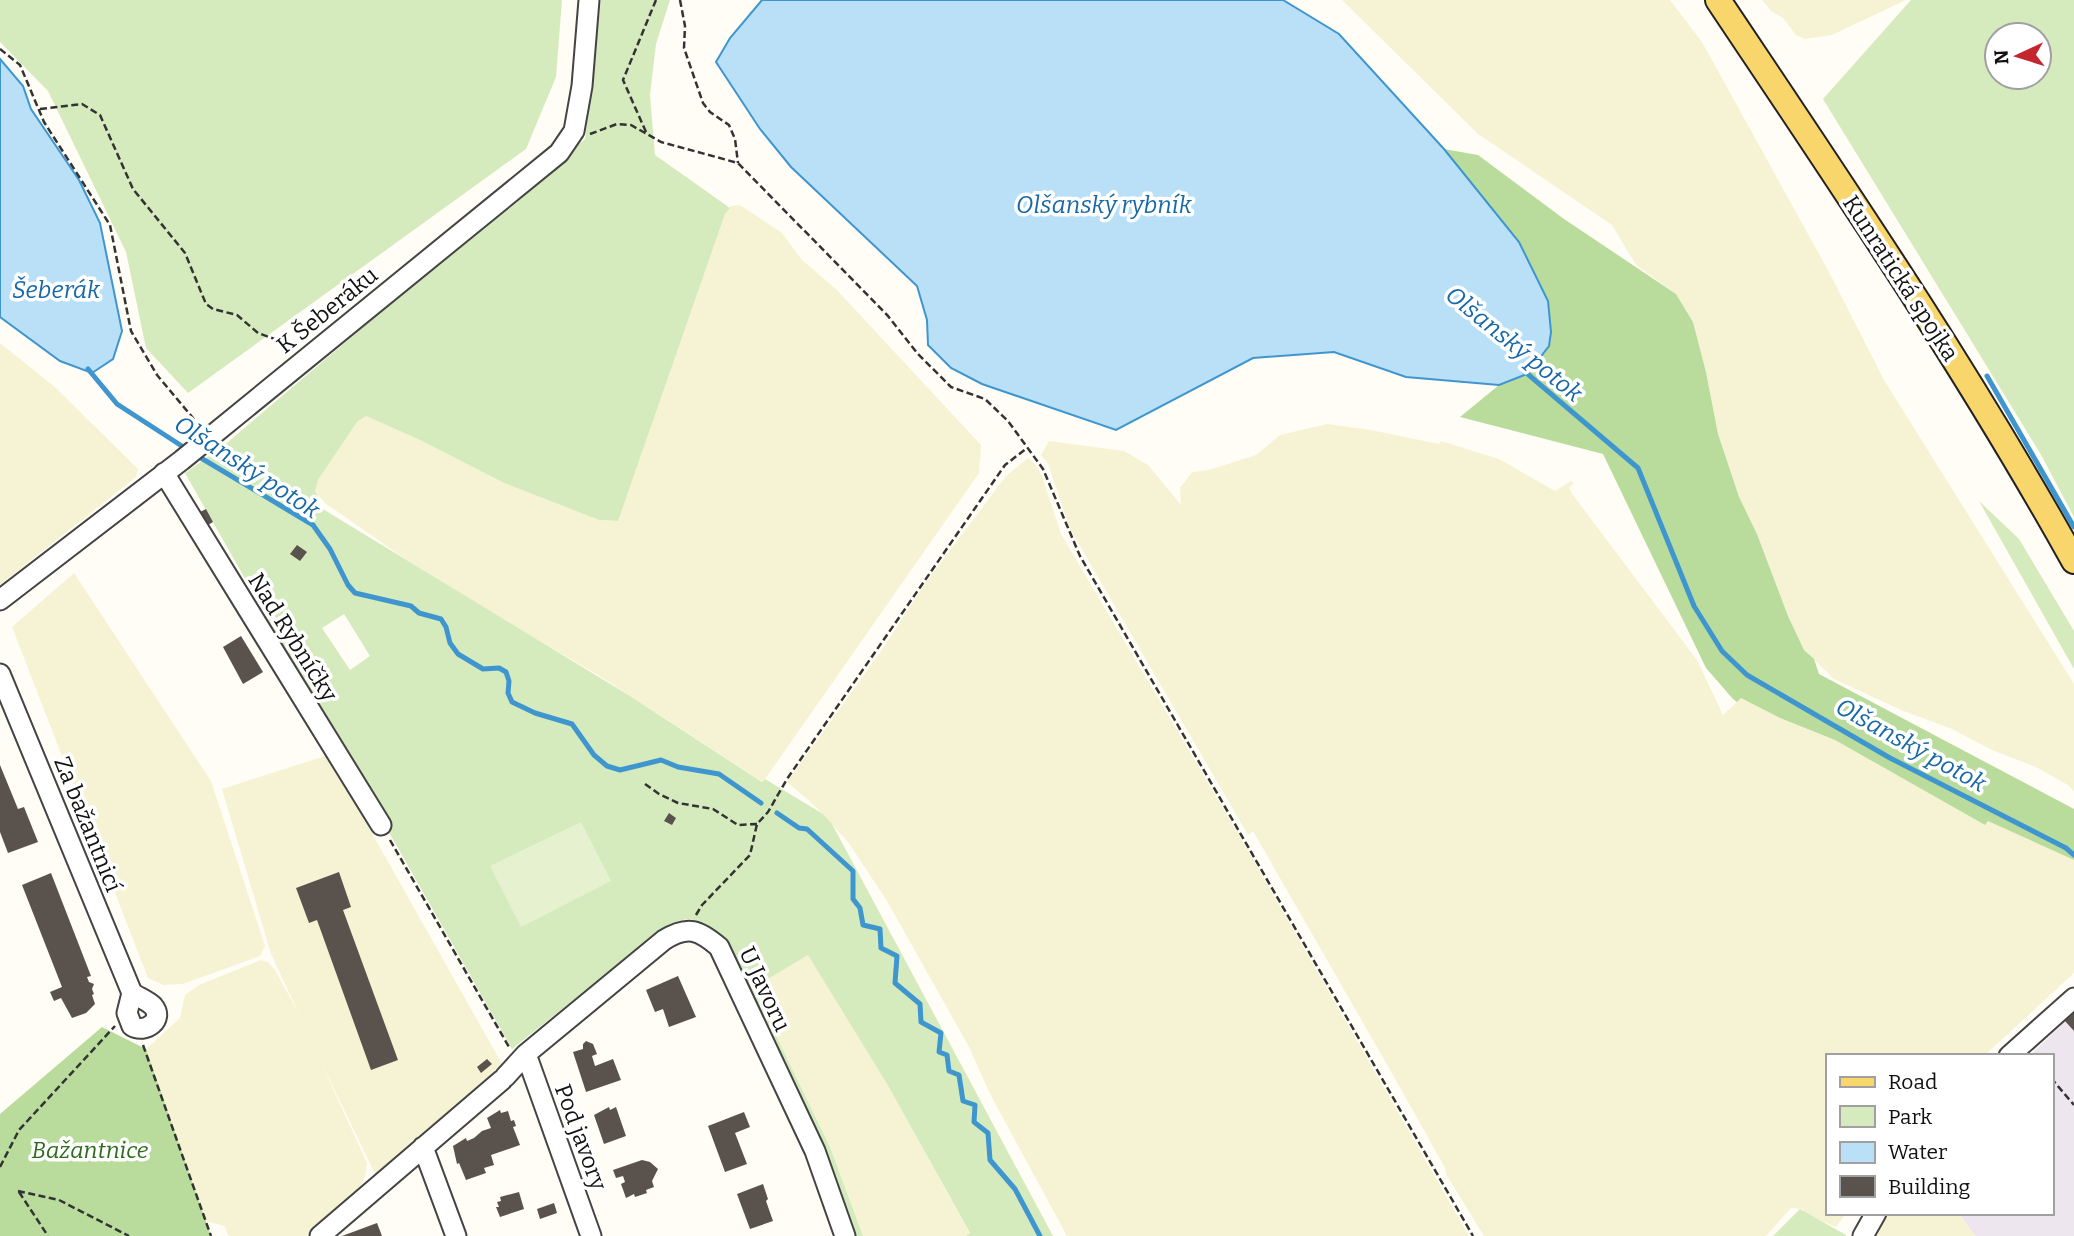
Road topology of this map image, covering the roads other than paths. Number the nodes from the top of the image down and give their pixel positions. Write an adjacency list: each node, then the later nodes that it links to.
1 (589, 0): 3 (street, K Šeberáku)
2 (1718, 0): 4 (main road, Kunratická spojka)
3 (164, 473): 5 (street, K Šeberáku); 7 (street, Nad Rybníčky)
4 (2074, 561)
5 (0, 600)
6 (0, 674): 8 (street, Za bažantnicí)
7 (381, 825)
8 (132, 993): 8 (street, Za bažantnicí)
9 (2074, 998): 10 (street)
10 (2011, 1054)
11 (513, 1069): 12 (street); 16 (street, Pod javory); 17 (street, U Javoru)
12 (423, 1147): 14 (street); 15 (street)
13 (1875, 1215): 18 (street)
14 (320, 1236)
15 (456, 1236)
16 (591, 1236)
17 (845, 1236)
18 (1863, 1236)

